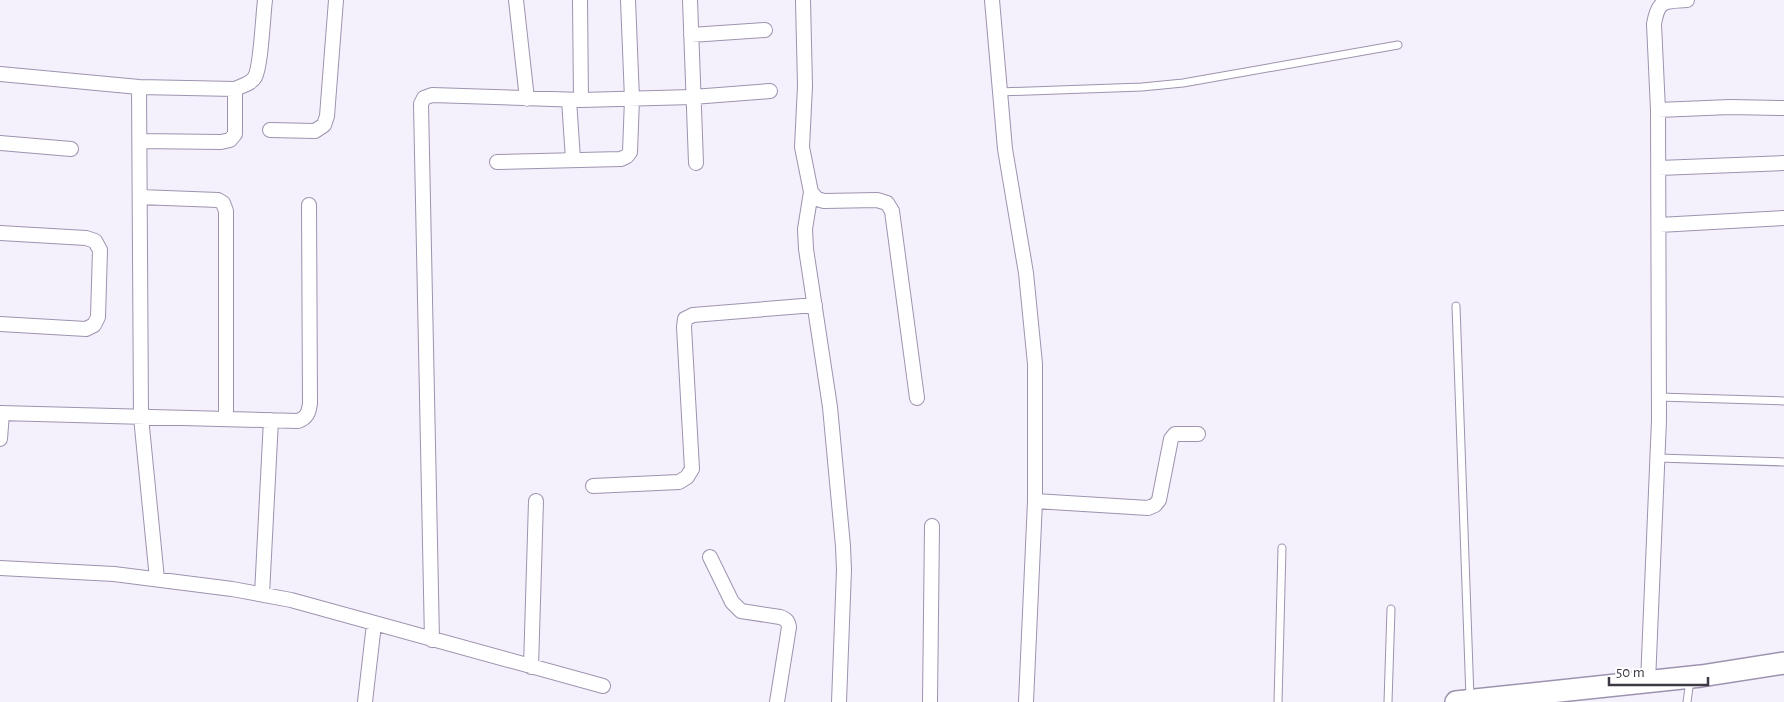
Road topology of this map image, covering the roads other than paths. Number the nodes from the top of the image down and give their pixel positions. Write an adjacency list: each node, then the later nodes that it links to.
1 (265, 0): 15 (street)
2 (336, 0): 24 (street)
3 (516, 0): 19 (street)
4 (580, 0): 21 (street)
5 (628, 0): 20 (street)
6 (690, 0): 11 (street)
7 (803, 0): 33 (street)
8 (992, 0): 17 (street)
9 (1687, 0): 23 (street)
10 (765, 30): 11 (street)
11 (691, 35): 18 (street)
12 (1398, 45): 17 (lane)
13 (0, 74): 14 (street)
14 (139, 87): 15 (street); 25 (street)
15 (235, 89): 25 (street)
16 (770, 91): 18 (street)
17 (1000, 92): 55 (street)
18 (693, 97): 20 (street); 30 (street)
19 (527, 99): 21 (street); 64 (street)
20 (632, 99): 21 (street); 28 (street)
21 (575, 100): 28 (street)
22 (1784, 108): 23 (street)
23 (1658, 110): 32 (street)
24 (270, 130)
25 (140, 141): 34 (street)
26 (0, 143): 27 (street)
27 (72, 149)
28 (573, 159): 29 (street)
29 (497, 162)
30 (696, 163)
31 (1784, 163): 32 (street)
32 (1659, 168): 37 (street)
33 (811, 192): 39 (street); 43 (street)
34 (140, 197): 46 (street); 47 (street)
35 (309, 205): 48 (street)
36 (1784, 218): 37 (street)
37 (1659, 225): 42 (street)
38 (0, 233): 41 (street)
39 (815, 306): 53 (street); 73 (street)
40 (1456, 306): 70 (lane)
41 (0, 324)
42 (1659, 397): 44 (lane); 51 (street)
43 (917, 398)
44 (1784, 401)
45 (1, 413): 46 (street); 50 (street)
46 (141, 417): 47 (street); 60 (street)
47 (226, 419): 48 (street)
48 (271, 420): 61 (street)
49 (1198, 434): 55 (street)
50 (0, 439)
51 (1658, 458): 52 (lane); 68 (street)
52 (1784, 462)
53 (592, 486)
54 (536, 501): 66 (street)
55 (1035, 501): 75 (street)
56 (932, 526): 74 (street)
57 (1282, 548): 76 (lane)
58 (710, 557): 72 (street)
59 (0, 568): 60 (street)
60 (156, 579): 61 (street)
61 (262, 594): 63 (street)
62 (1391, 609): 77 (lane)
63 (374, 624): 64 (street); 71 (street)
64 (432, 640): 66 (street)
65 (1784, 663): 67 (main road)
66 (531, 667): 69 (street)
67 (1691, 677): 68 (main road); 78 (lane)
68 (1648, 682): 70 (main road)
69 (603, 686)
70 (1463, 701)
71 (365, 702)
72 (777, 702)
73 (839, 702)
74 (930, 702)
75 (1026, 702)
76 (1278, 702)
77 (1388, 702)
78 (1687, 702)

